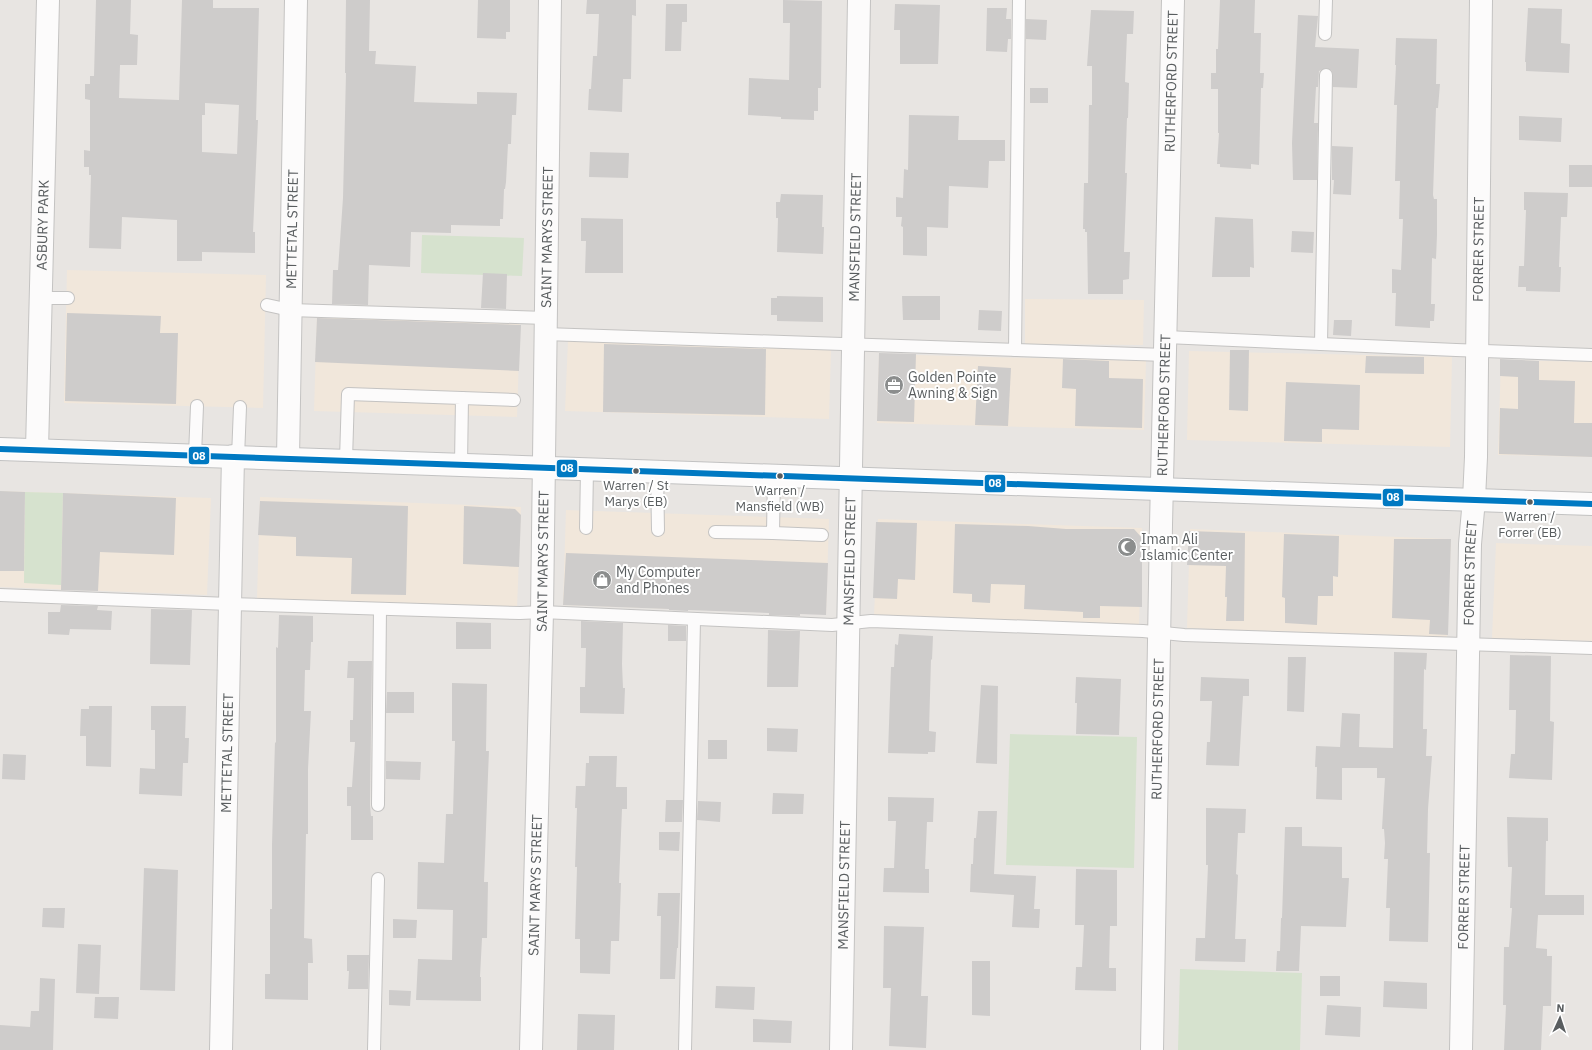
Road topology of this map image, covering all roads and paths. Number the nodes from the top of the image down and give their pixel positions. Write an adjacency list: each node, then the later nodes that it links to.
1 (48, 0): 11 (street, ASBURY PARK)
2 (296, 0): 14 (street, METTETAL STREET)
3 (550, 0): 15 (street, SAINT MARYS STREET)
4 (859, 0): 17 (street, MANSFIELD STREET)
5 (1019, 0): 19 (lane)
6 (1172, 0): 18 (street, RUTHERFORD STREET)
7 (1326, 0): 9 (lane)
8 (1482, 0): 20 (street, FORRER STREET)
9 (1325, 34)
10 (1326, 75): 16 (lane)
11 (40, 298): 12 (lane); 27 (street, ASBURY PARK)
12 (68, 298)
13 (267, 305): 14 (lane)
14 (290, 310): 15 (lane); 30 (street, METTETAL STREET)
15 (545, 326): 17 (lane); 33 (street, SAINT MARYS STREET)
16 (1320, 344): 18 (lane); 20 (lane)
17 (853, 345): 19 (lane); 37 (street, MANSFIELD STREET)
18 (1166, 346): 19 (lane); 38 (street, RUTHERFORD STREET)
19 (1015, 350)
20 (1477, 350): 21 (lane); 39 (street, FORRER STREET)
21 (1592, 355)
22 (462, 398): 23 (lane); 31 (lane); 32 (lane)
23 (514, 400)
24 (197, 406): 28 (lane)
25 (240, 407): 29 (lane)
26 (0, 449): 27 (street)
27 (38, 450): 28 (street)
28 (195, 455): 29 (street)
29 (236, 457): 30 (street); 47 (street, METTETAL STREET)
30 (288, 458): 31 (street)
31 (346, 460): 32 (street)
32 (461, 464): 33 (street)
33 (544, 467): 34 (street); 49 (street, SAINT MARYS STREET)
34 (587, 468): 35 (street); 41 (lane)
35 (657, 471): 36 (street); 42 (lane)
36 (774, 475): 37 (street); 44 (lane)
37 (851, 478): 38 (street); 51 (street, MANSFIELD STREET)
38 (1162, 488): 39 (street); 52 (street, RUTHERFORD STREET)
39 (1474, 499): 40 (street); 53 (street, FORRER STREET)
40 (1592, 504)
41 (586, 528)
42 (658, 530)
43 (715, 532): 44 (lane)
44 (773, 533): 45 (lane)
45 (822, 535)
46 (0, 595): 47 (lane)
47 (230, 604): 48 (lane); 57 (street, METTETAL STREET)
48 (380, 609): 49 (lane); 55 (lane)
49 (542, 612): 50 (lane); 59 (street, SAINT MARYS STREET)
50 (694, 620): 51 (lane); 60 (lane)
51 (849, 623): 52 (lane); 61 (street, MANSFIELD STREET)
52 (1159, 632): 53 (lane); 62 (street, RUTHERFORD STREET)
53 (1468, 643): 54 (lane); 63 (street, FORRER STREET)
54 (1592, 648)
55 (378, 805)
56 (378, 878): 58 (lane)
57 (221, 1050)
58 (374, 1050)
59 (532, 1050)
60 (685, 1050)
61 (841, 1050)
62 (1152, 1050)
63 (1461, 1050)

